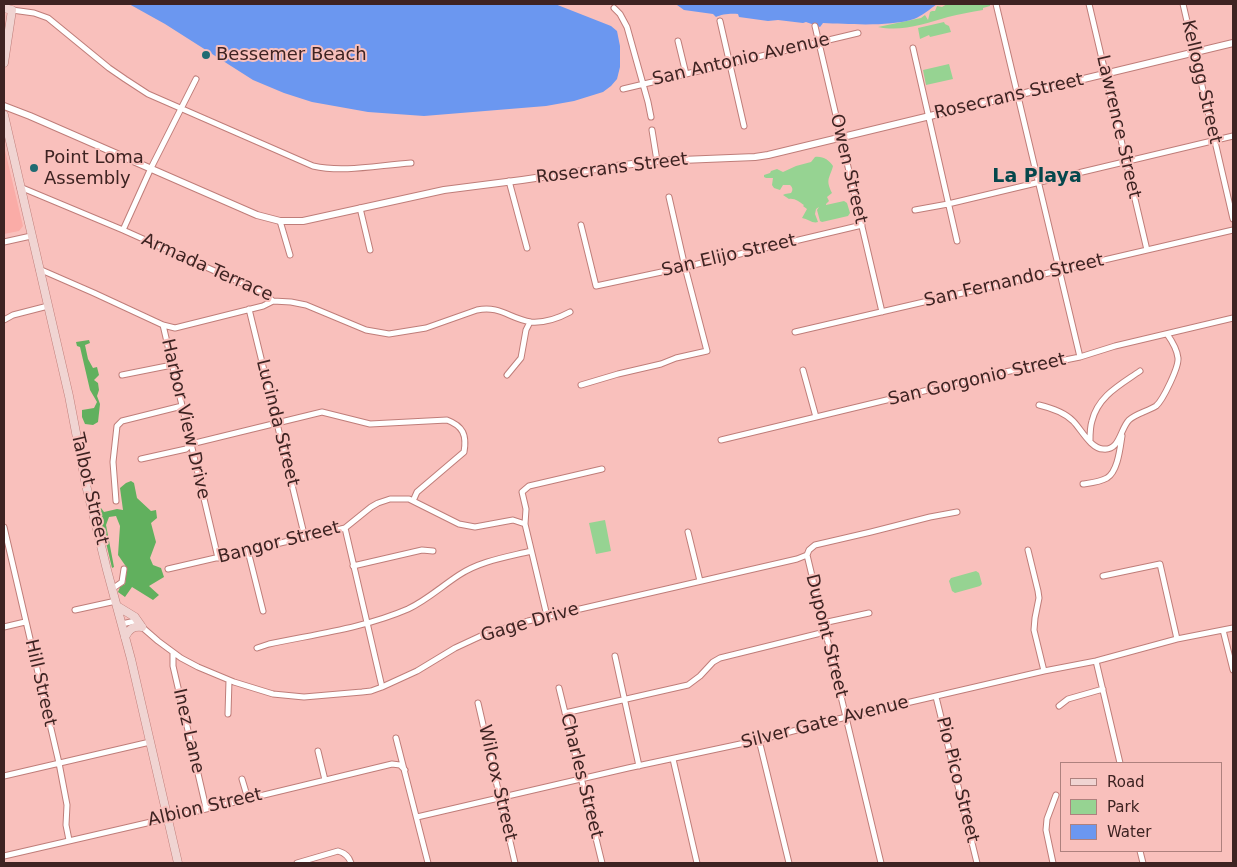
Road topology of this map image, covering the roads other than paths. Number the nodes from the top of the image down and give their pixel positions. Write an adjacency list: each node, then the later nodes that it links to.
1 (996, 4): 21 (street)
2 (1089, 4): 17 (street, Lawrence Street)
3 (1183, 4): 13 (street, Kellogg Street)
4 (10, 7): 15 (main road); 23 (street)
5 (614, 8): 19 (street)
6 (720, 21): 14 (street)
7 (815, 26): 10 (street, Owen Street)
8 (858, 33): 10 (street, San Antonio Avenue)
9 (678, 41): 16 (street)
10 (819, 42): 14 (street, San Antonio Avenue); 30 (street, Owen Street)
11 (1233, 43): 13 (street, Rosecrans Street)
12 (913, 48): 25 (street)
13 (1194, 53): 17 (street, Rosecrans Street); 31 (street, Kellogg Street)
14 (730, 63): 16 (street, San Antonio Avenue); 27 (street)
15 (4, 64)
16 (686, 74): 19 (street, San Antonio Avenue)
17 (1105, 74): 21 (street, Rosecrans Street); 34 (street, Lawrence Street)
18 (196, 79): 23 (street)
19 (642, 84): 20 (street, San Antonio Avenue); 26 (street)
20 (623, 89)
21 (1018, 95): 25 (street, Rosecrans Street); 37 (street)
22 (4, 106): 35 (street, Rosecrans Street)
23 (181, 108): 33 (street); 35 (street)
24 (4, 114): 38 (main road, Talbot Street)
25 (928, 116): 30 (street, Rosecrans Street); 40 (street)
26 (651, 117)
27 (744, 126)
28 (652, 130): 32 (street)
29 (1233, 136): 31 (street)
30 (840, 137): 32 (street, Rosecrans Street); 46 (street, Owen Street)
31 (1215, 141): 34 (street); 43 (street, Kellogg Street)
32 (657, 161): 36 (street, Rosecrans Street)
33 (411, 162)
34 (1126, 162): 37 (street); 54 (street, Lawrence Street)
35 (150, 168): 44 (street, Rosecrans Street); 47 (street)
36 (509, 182): 41 (street, Rosecrans Street); 52 (street)
37 (1039, 183): 40 (street); 58 (street)
38 (20, 187): 47 (street, Armada Terrace); 49 (main road, Talbot Street)
39 (669, 197): 56 (street)
40 (948, 204): 42 (street); 50 (street)
41 (360, 208): 44 (street, Rosecrans Street); 53 (street)
42 (915, 210)
43 (1233, 219)
44 (280, 221): 55 (street)
45 (581, 225): 56 (street, San Elijo Street)
46 (862, 225): 56 (street, San Elijo Street); 63 (street, Owen Street)
47 (123, 230): 59 (street, Armada Terrace)
48 (1233, 230): 54 (street, San Fernando Street)
49 (31, 236): 51 (street); 57 (main road, Talbot Street)
50 (957, 241)
51 (4, 242)
52 (527, 248)
53 (370, 250)
54 (1147, 250): 58 (street, San Fernando Street)
55 (290, 255)
56 (685, 267): 76 (street)
57 (39, 269): 60 (main road, Talbot Street); 67 (street, Harbor View Drive)
58 (1058, 270): 63 (street, San Fernando Street); 70 (street)
59 (273, 300): 61 (street); 66 (street, Armada Terrace)
60 (48, 306): 65 (street); 107 (main road, Talbot Street)
61 (250, 309): 67 (street); 80 (street, Lucinda Street)
62 (570, 312): 66 (street, Armada Terrace)
63 (882, 312): 68 (street, San Fernando Street)
64 (1233, 318): 69 (street, San Gorgonio Street)
65 (4, 320)
66 (530, 322): 75 (street)
67 (163, 325): 71 (street, Harbor View Drive)
68 (795, 332)
69 (1167, 334): 70 (street, San Gorgonio Street); 81 (street)
70 (1080, 356): 79 (street, San Gorgonio Street)
71 (172, 365): 74 (street); 78 (street, Harbor View Drive)
72 (803, 370): 79 (street)
73 (1140, 371): 83 (street)
74 (122, 375)
75 (506, 375)
76 (581, 385)
77 (1039, 405): 83 (street)
78 (182, 406): 84 (street, Harbor View Drive); 89 (street)
79 (816, 417): 82 (street, San Gorgonio Street)
80 (277, 423): 84 (street); 88 (street); 95 (street, Lucinda Street)
81 (1124, 428): 83 (street); 87 (street)
82 (721, 440)
83 (1090, 441)
84 (191, 444): 85 (street); 101 (street, Harbor View Drive)
85 (141, 459)
86 (602, 469): 91 (street)
87 (1083, 484)
88 (413, 500): 91 (street, Bangor Street); 93 (street, Bangor Street)
89 (116, 501)
90 (957, 512): 100 (street, Gage Drive)
91 (525, 524): 99 (street)
92 (4, 528): 113 (street, Hill Street)
93 (345, 528): 95 (street, Bangor Street); 102 (street)
94 (688, 532): 106 (street)
95 (305, 538): 97 (street, Bangor Street)
96 (1028, 550): 129 (street)
97 (248, 551): 101 (street, Bangor Street); 110 (street)
98 (433, 551): 102 (street)
99 (531, 551): 112 (street); 116 (street)
100 (807, 555): 106 (street, Gage Drive); 114 (street, Dupont Street)
101 (218, 558): 104 (street, Bangor Street)
102 (354, 566): 116 (street)
103 (124, 569): 107 (street)
104 (168, 569)
105 (1102, 576): 123 (street)
106 (700, 581): 112 (street, Gage Drive)
107 (112, 589): 108 (main road, Talbot Street)
108 (116, 603): 109 (street); 115 (main road, Talbot Street); 118 (main road)
109 (74, 610)
110 (263, 611)
111 (869, 613): 114 (street)
112 (547, 616): 131 (street, Gage Drive)
113 (25, 622): 117 (street); 147 (street, Hill Street)
114 (823, 623): 121 (street, Dupont Street)
115 (122, 624): 118 (street); 122 (main road, Talbot Street)
116 (367, 624): 124 (street); 131 (street)
117 (4, 627)
118 (142, 627): 122 (main road); 125 (street, Gage Drive)
119 (1233, 628): 120 (street, Silver Gate Avenue)
120 (1223, 630): 123 (street, Silver Gate Avenue); 128 (street)
121 (825, 632): 135 (street); 140 (street, Dupont Street)
122 (125, 637): 143 (main road, Talbot Street)
123 (1177, 639): 127 (street, Silver Gate Avenue)
124 (257, 648)
125 (173, 653): 130 (street, Gage Drive); 157 (street, Inez Lane)
126 (615, 656): 135 (street)
127 (1096, 661): 129 (street, Silver Gate Avenue); 133 (street)
128 (1233, 670)
129 (1044, 671): 134 (street, Silver Gate Avenue)
130 (229, 680): 131 (street, Gage Drive); 139 (street)
131 (382, 687)
132 (559, 688): 138 (street, Charles Street)
133 (1103, 689): 137 (street); 146 (street)
134 (936, 697): 140 (street, Silver Gate Avenue); 171 (street, Pio Pico Street)
135 (625, 700): 138 (street); 148 (street)
136 (478, 703): 155 (street, Wilcox Street)
137 (1059, 706)
138 (566, 713): 153 (street, Charles Street)
139 (228, 714)
140 (846, 717): 142 (street, Silver Gate Avenue); 170 (street, Dupont Street)
141 (396, 738): 149 (street)
142 (759, 740): 145 (street, Silver Gate Avenue); 169 (street)
143 (150, 742): 147 (street); 159 (main road, Talbot Street)
144 (318, 751): 152 (street)
145 (673, 759): 148 (street, Silver Gate Avenue); 168 (street)
146 (1120, 762)
147 (59, 763): 150 (street); 160 (street, Hill Street)
148 (639, 766): 153 (street, Silver Gate Avenue)
149 (405, 770): 152 (street, Albion Street); 158 (street)
150 (4, 776)
151 (242, 779): 156 (street)
152 (324, 780): 156 (street, Albion Street)
153 (582, 780): 155 (street, Silver Gate Avenue); 167 (street, Charles Street)
154 (1056, 795): 172 (street)
155 (500, 798): 158 (street, Silver Gate Avenue); 166 (street, Wilcox Street)
156 (248, 799): 157 (street, Albion Street)
157 (206, 808): 159 (street, Albion Street)
158 (417, 817): 165 (street)
159 (168, 818): 160 (street, Albion Street); 163 (main road, Talbot Street)
160 (69, 840): 161 (street, Albion Street)
161 (4, 856)
162 (351, 862): 164 (street)
163 (178, 863)
164 (296, 863)
165 (428, 863)
166 (515, 863)
167 (602, 863)
168 (697, 863)
169 (789, 863)
170 (881, 863)
171 (977, 863)
172 (1053, 863)

